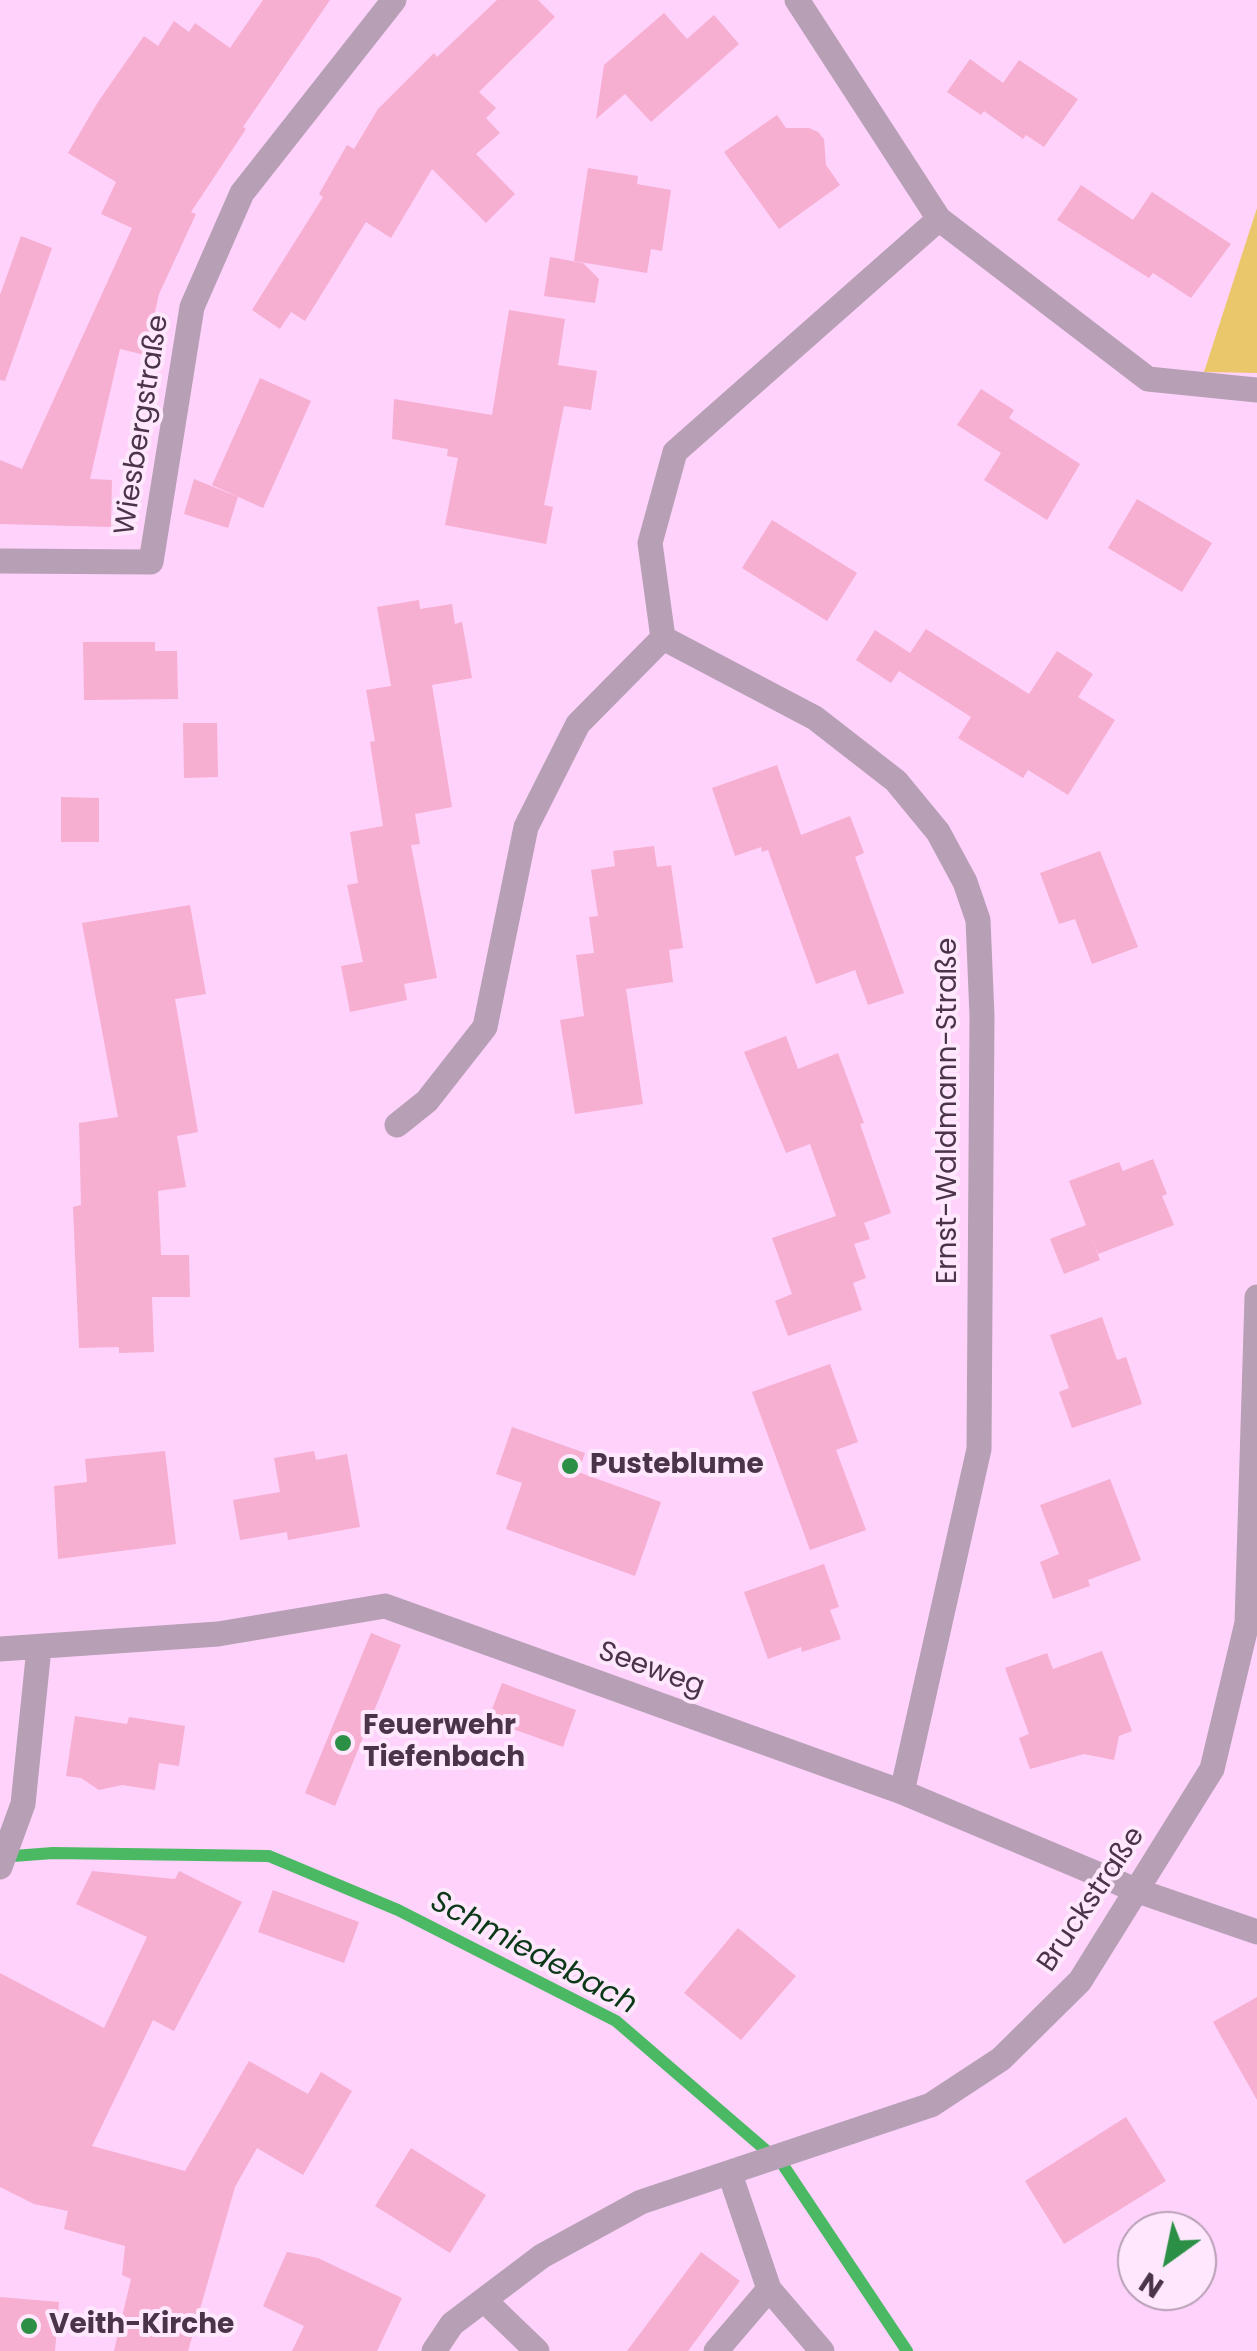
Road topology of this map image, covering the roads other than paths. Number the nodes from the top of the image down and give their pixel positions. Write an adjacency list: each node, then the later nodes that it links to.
1 (394, 0): 5 (street, Wiesbergstraße)
2 (797, 0): 3 (street)
3 (939, 219): 4 (street); 6 (street)
4 (1257, 390)
5 (0, 561)
6 (663, 638): 7 (street); 11 (street, Ernst-Waldmann-Straße)
7 (396, 1125)
8 (1257, 1297): 13 (street, Bruckstraße)
9 (39, 1648): 10 (street, Seeweg); 11 (street, Seeweg); 12 (street)
10 (0, 1649)
11 (902, 1792): 13 (street, Seeweg)
12 (0, 1867)
13 (1138, 1891): 14 (street, Seeweg); 15 (street, Bruckstraße)
14 (1257, 1932)
15 (735, 2172): 16 (street); 17 (street, Bruckstraße)
16 (769, 2289): 20 (street); 21 (street)
17 (484, 2300): 18 (street, Bruckstraße); 19 (street)
18 (434, 2351)
19 (537, 2351)
20 (716, 2351)
21 (822, 2351)

